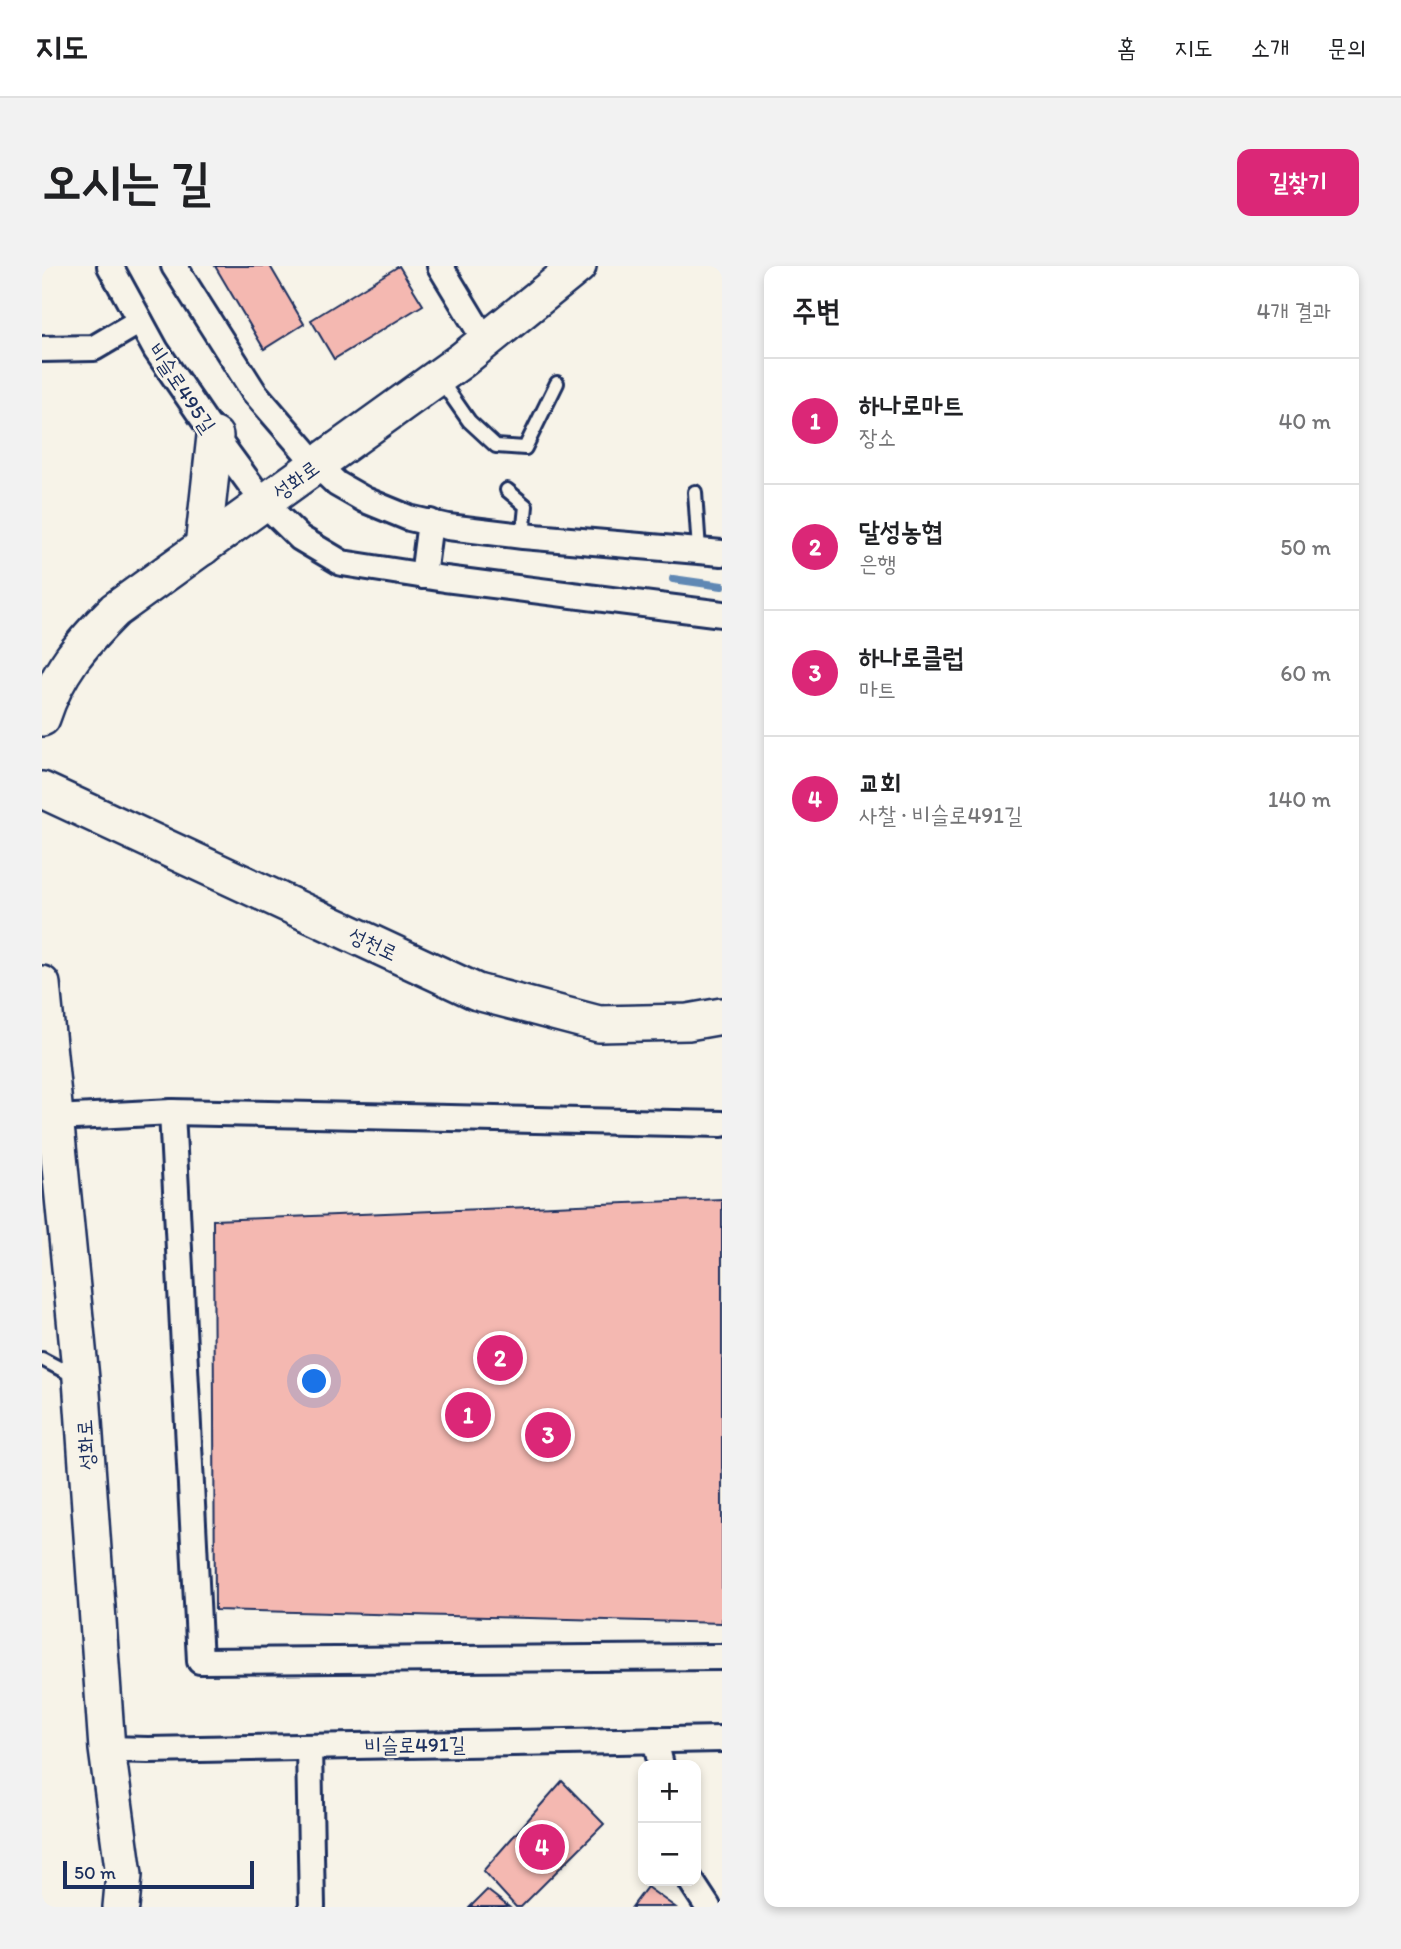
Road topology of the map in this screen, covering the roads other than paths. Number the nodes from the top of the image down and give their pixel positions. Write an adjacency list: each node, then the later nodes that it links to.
1 (110, 266): 5 (street, 비슬로495길)
2 (174, 266): 11 (street)
3 (440, 266): 6 (street)
4 (578, 266): 6 (main road, 성화로)
5 (140, 321): 7 (street); 10 (street, 비슬로495길)
6 (486, 342): 8 (main road, 성화로)
7 (42, 349)
8 (438, 377): 9 (lane); 11 (main road, 성화로)
9 (557, 383)
10 (215, 436): 14 (street, 비슬로495길); 17 (main road)
11 (317, 465): 14 (main road, 성화로); 15 (street)
12 (507, 490): 16 (lane)
13 (695, 492): 18 (lane)
14 (264, 503): 17 (main road, 성화로); 19 (street, 비슬로495길)
15 (430, 522): 16 (street); 19 (street)
16 (523, 536): 18 (street)
17 (203, 547): 21 (main road, 성화로)
18 (711, 552)
19 (423, 576): 20 (street, 비슬로495길)
20 (722, 614)
21 (42, 718)
22 (42, 790): 24 (main road, 성천로)
23 (42, 984): 26 (main road, 성화로)
24 (722, 1016)
25 (172, 1112): 26 (street); 27 (street); 30 (street)
26 (55, 1118): 29 (main road, 성화로)
27 (722, 1124)
28 (42, 1359): 29 (lane)
29 (81, 1379): 34 (main road, 성화로)
30 (722, 1657)
31 (722, 1739): 32 (street, 비슬로491길)
32 (655, 1740): 33 (street, 비슬로491길); 35 (street)
33 (309, 1747): 34 (street, 비슬로491길); 38 (street)
34 (107, 1749): 37 (main road, 성화로)
35 (660, 1760)
36 (694, 1886): 39 (street)
37 (121, 1907)
38 (312, 1907)
39 (708, 1907)

